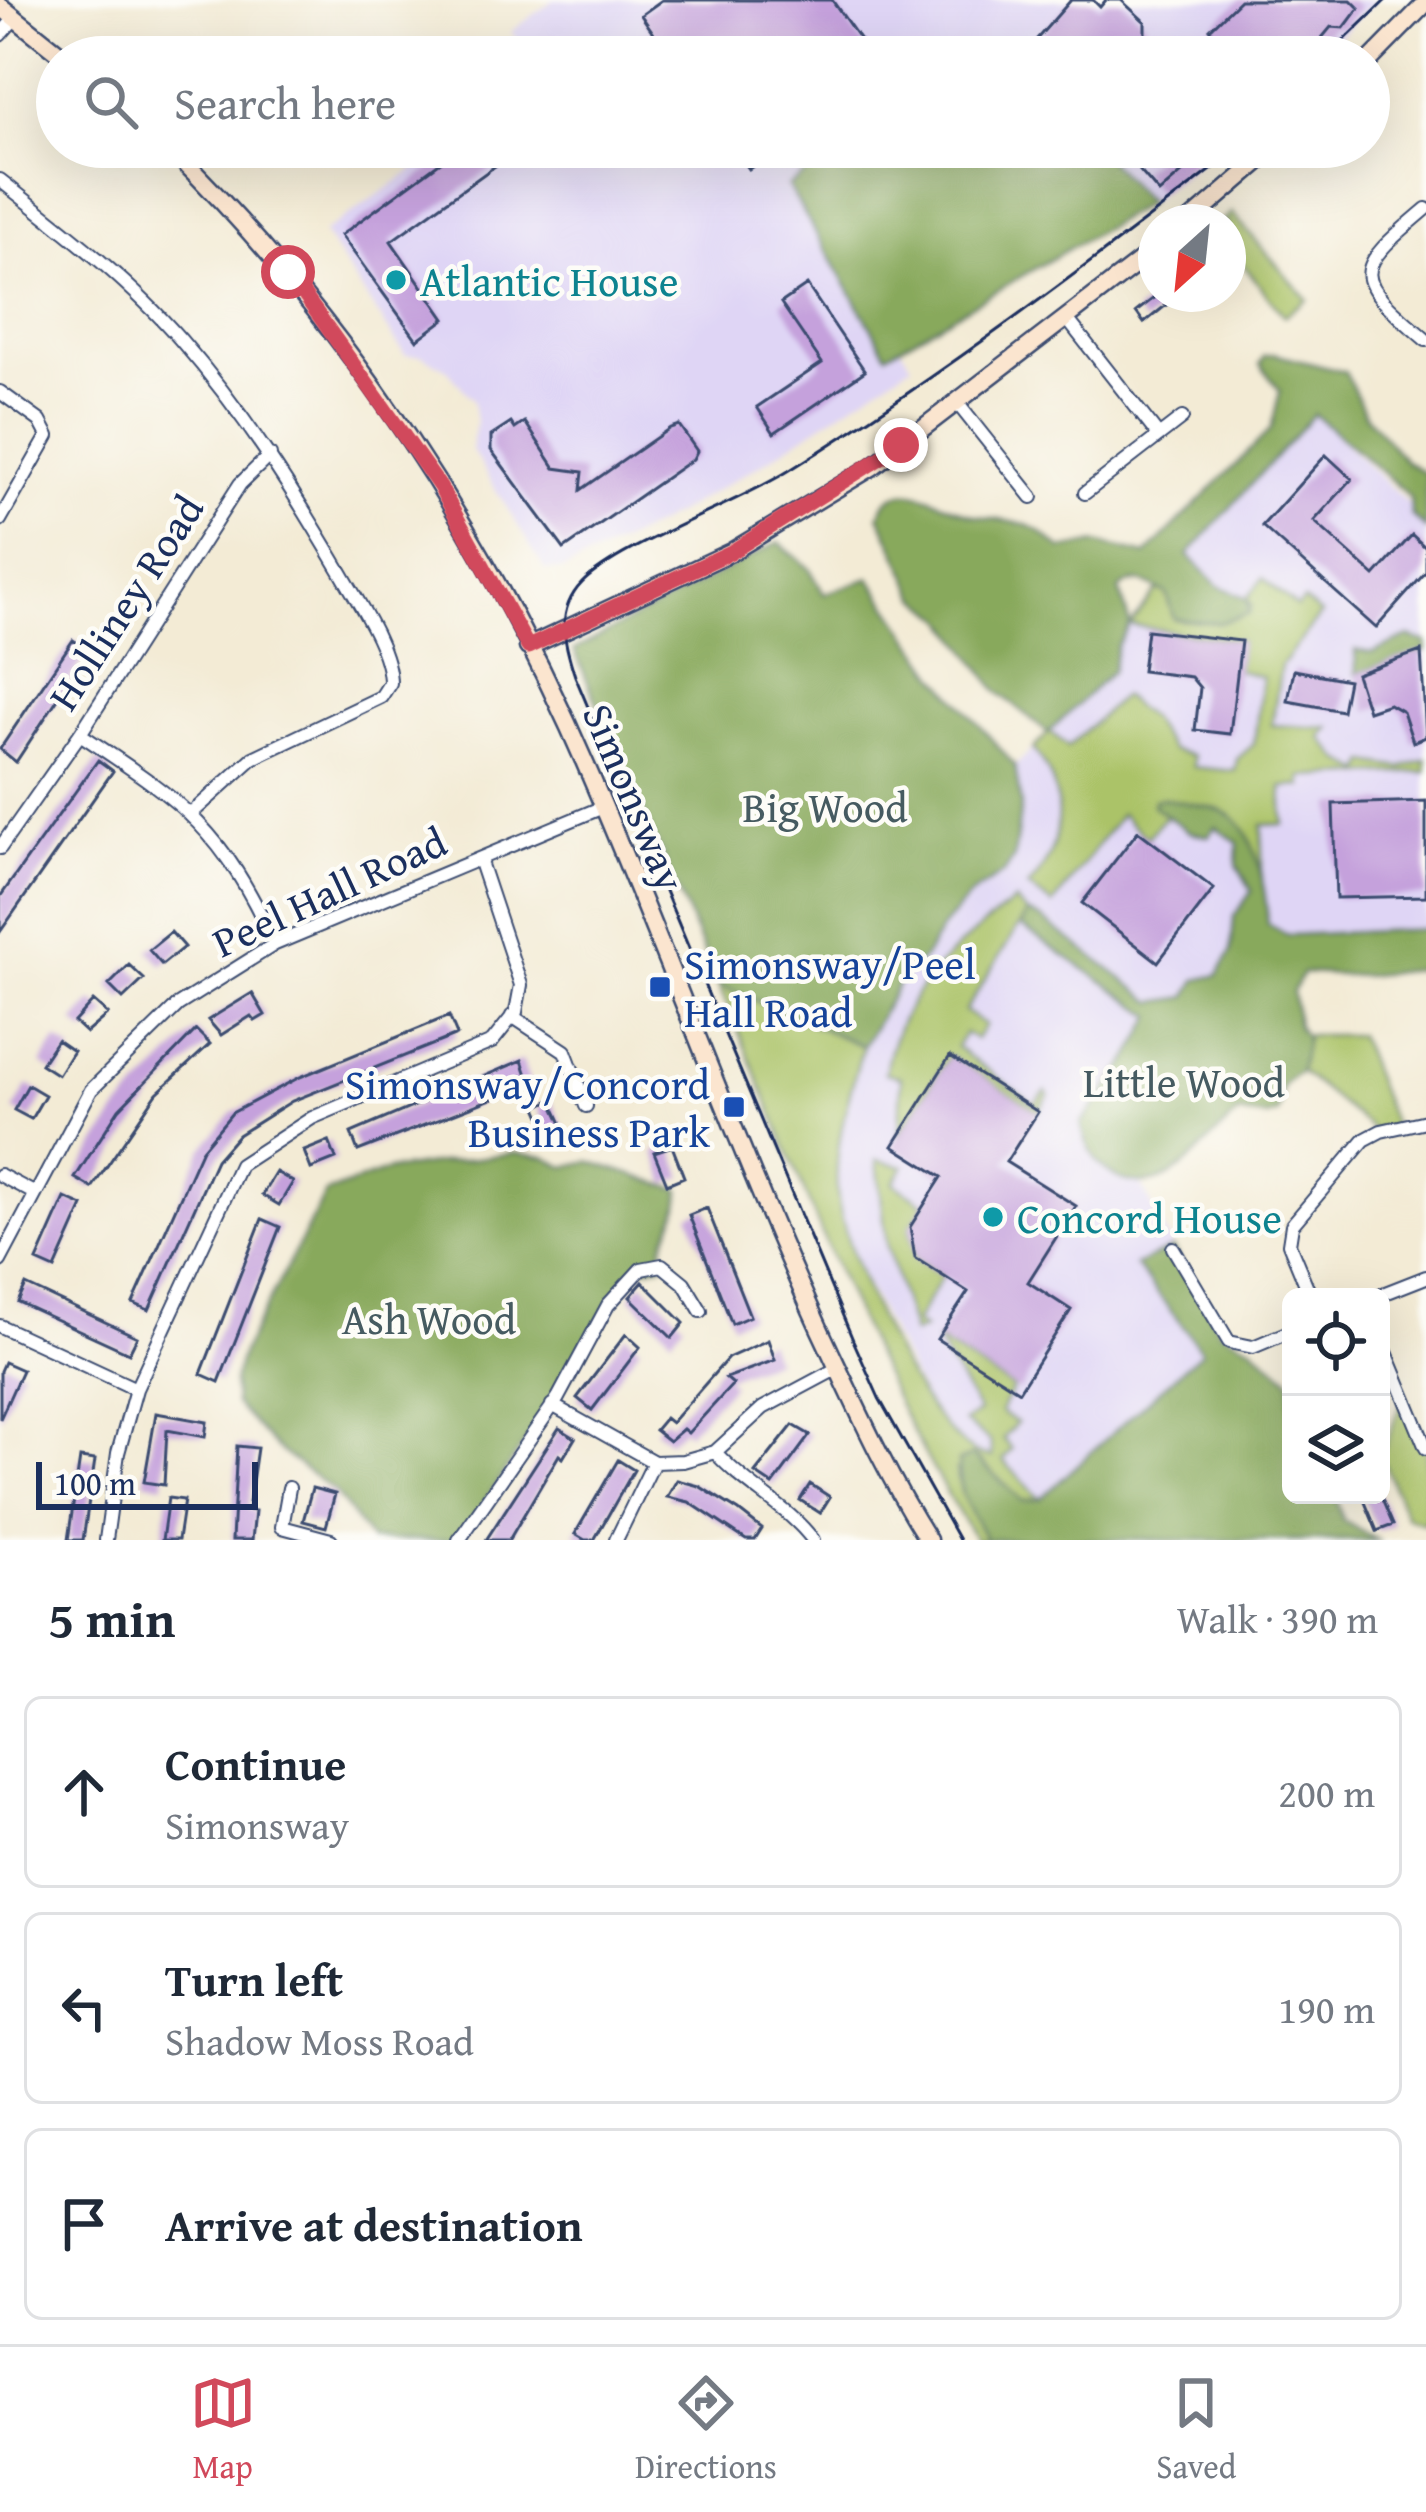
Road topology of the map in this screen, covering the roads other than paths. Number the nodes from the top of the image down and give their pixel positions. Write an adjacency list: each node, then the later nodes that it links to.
1 (0, 6): 3 (street)
2 (1423, 11): 6 (street)
3 (16, 17): 4 (street); 5 (street)
4 (0, 35)
5 (39, 36)
6 (1390, 42)
7 (189, 168): 23 (street, Simonsway)
8 (1252, 168): 10 (street)
9 (0, 180): 19 (street)
10 (1210, 204)
11 (1426, 209): 14 (street)
12 (1138, 263): 13 (street)
13 (1068, 320): 16 (street); 18 (street)
14 (1426, 340)
15 (0, 392): 22 (street)
16 (958, 404): 21 (street); 23 (street)
17 (1182, 418): 18 (street)
18 (1158, 435): 20 (street)
19 (270, 455): 24 (street, Holliney Road); 26 (street)
20 (1084, 493)
21 (1032, 497)
22 (0, 520)
23 (528, 647): 25 (street, Simonsway)
24 (80, 734): 26 (street); 27 (street, Holliney Road)
25 (604, 807): 28 (street, Peel Hall Road); 44 (street, Simonsway)
26 (193, 812): 29 (street)
27 (0, 848)
28 (479, 859): 29 (street, Peel Hall Road); 30 (street)
29 (275, 944): 34 (street, Peel Hall Road)
30 (512, 1016): 31 (street); 45 (street)
31 (586, 1106)
32 (1426, 1121): 38 (street)
33 (0, 1175): 34 (street)
34 (32, 1192): 36 (street, Peel Hall Road)
35 (1173, 1248): 42 (street)
36 (0, 1261)
37 (1426, 1277): 39 (street)
38 (1307, 1288)
39 (1390, 1291)
40 (701, 1311): 46 (street)
41 (0, 1326): 45 (street)
42 (1282, 1334)
43 (1390, 1362): 47 (street)
44 (838, 1368): 48 (street); 57 (street, Simonsway)
45 (136, 1389): 52 (street)
46 (552, 1405): 49 (street); 54 (street)
47 (1426, 1448)
48 (715, 1452): 49 (street); 56 (street)
49 (654, 1462): 55 (street)
50 (289, 1488): 51 (street)
51 (280, 1534): 53 (street)
52 (106, 1540)
53 (331, 1540)
54 (459, 1540)
55 (616, 1540)
56 (812, 1540)
57 (928, 1540)

